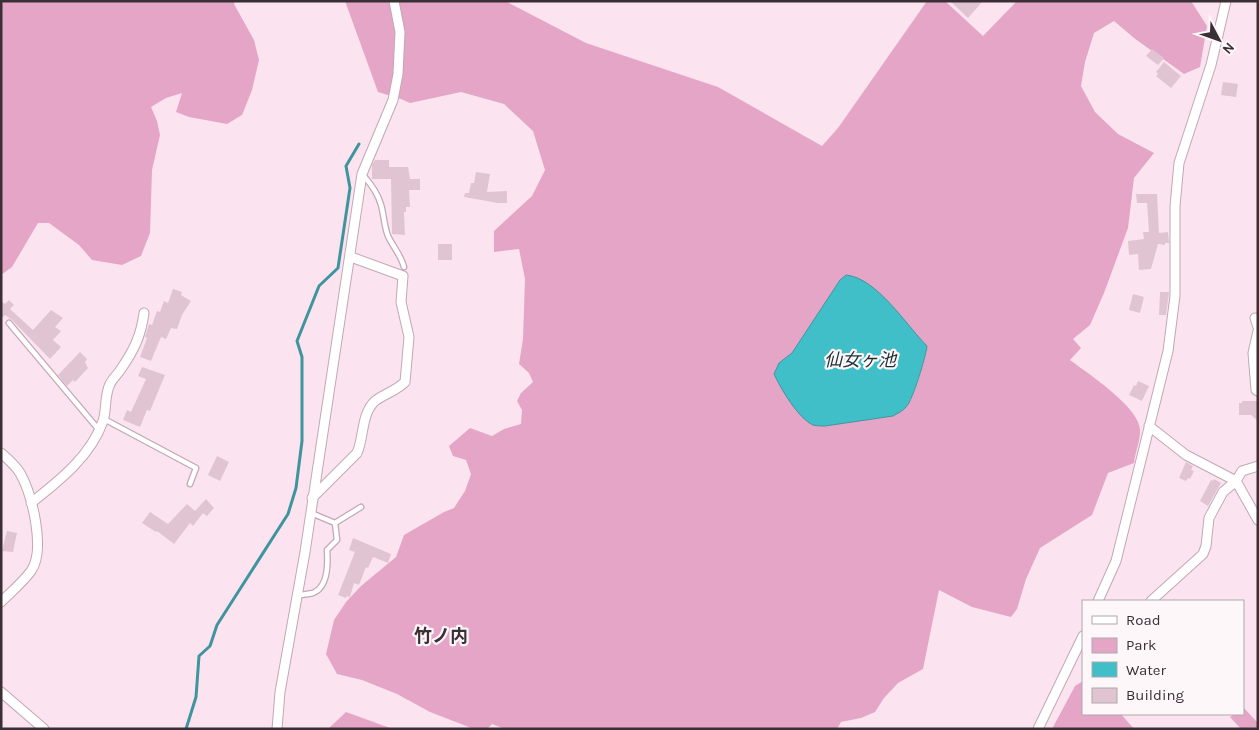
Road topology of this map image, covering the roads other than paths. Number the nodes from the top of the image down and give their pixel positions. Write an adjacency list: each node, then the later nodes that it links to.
1 (394, 1): 3 (street)
2 (1226, 1): 11 (street)
3 (362, 174): 4 (street); 5 (lane)
4 (351, 256): 5 (street); 17 (street)
5 (404, 272): 17 (street)
6 (144, 313): 10 (street)
7 (9, 323): 12 (lane)
8 (1258, 331): 9 (street)
9 (1258, 391)
10 (104, 419): 12 (street); 16 (lane)
11 (1149, 426): 15 (street); 24 (street)
12 (99, 430): 18 (street)
13 (1, 453): 18 (street)
14 (1258, 466): 15 (street)
15 (1236, 481): 21 (street); 25 (street)
16 (190, 484)
17 (312, 498): 20 (street)
18 (31, 503): 26 (street)
19 (361, 507): 22 (lane)
20 (310, 513): 22 (lane); 23 (street)
21 (1258, 520)
22 (336, 523): 23 (lane)
23 (298, 595): 30 (street)
24 (1098, 600)
25 (1152, 600)
26 (1, 602)
27 (1081, 644): 31 (street)
28 (3, 695): 29 (street)
29 (44, 729)
30 (277, 729)
31 (1038, 729)

